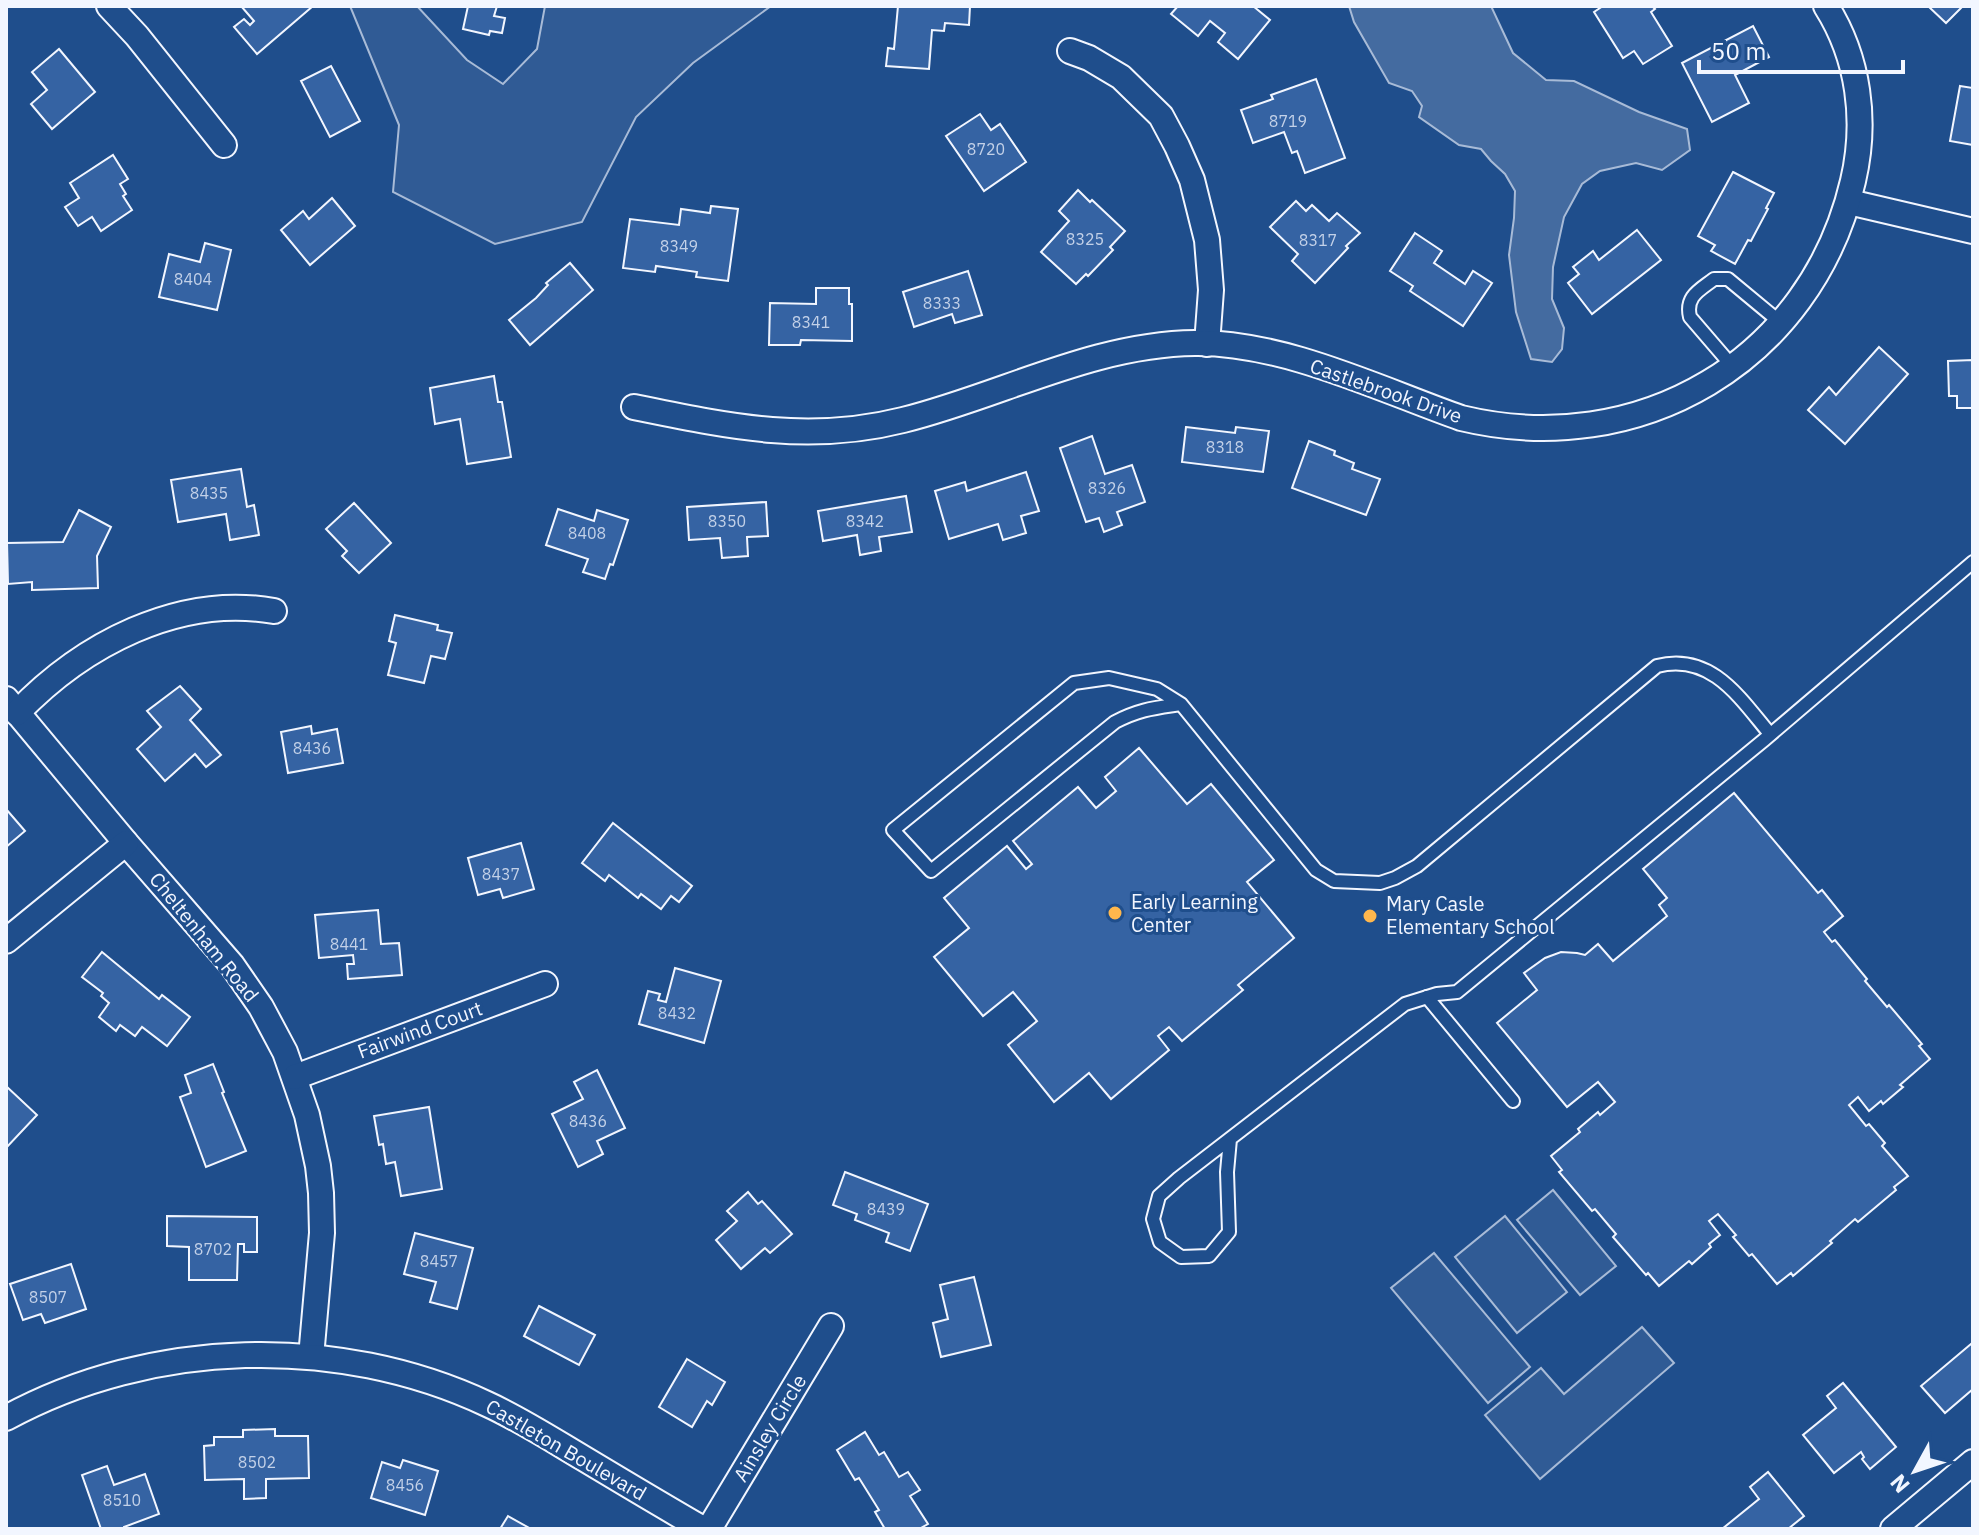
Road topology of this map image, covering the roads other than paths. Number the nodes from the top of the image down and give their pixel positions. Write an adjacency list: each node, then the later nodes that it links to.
1 (109, 6): 4 (street)
2 (1826, 6): 5 (street, Castlebrook Drive)
3 (1070, 51): 8 (street)
4 (224, 145)
5 (1849, 202): 6 (street); 7 (street, Castlebrook Drive)
6 (1973, 231)
7 (1781, 323): 9 (street, Castlebrook Drive); 9 (lane)
8 (1207, 344): 9 (street, Castlebrook Drive); 10 (street, Castlebrook Drive)
9 (1733, 367)
10 (634, 407)
11 (1973, 562): 15 (lane)
12 (274, 611): 14 (street)
13 (1181, 704): 13 (lane); 15 (lane)
14 (12, 706): 16 (street, Cheltenham Road)
15 (1770, 734): 19 (lane)
16 (126, 843): 17 (street); 20 (street, Cheltenham Road)
17 (6, 941)
18 (545, 984): 20 (street, Fairwind Court)
19 (1427, 997): 21 (lane); 22 (lane)
20 (295, 1077): 24 (street, Cheltenham Road)
21 (1513, 1101)
22 (1230, 1139): 22 (lane)
23 (831, 1326): 27 (street, Ainsley Circle)
24 (311, 1357): 25 (street, Castleton Boulevard); 27 (street, Castleton Boulevard)
25 (6, 1418)
26 (1973, 1462): 28 (street)
27 (706, 1529)
28 (1893, 1529)

